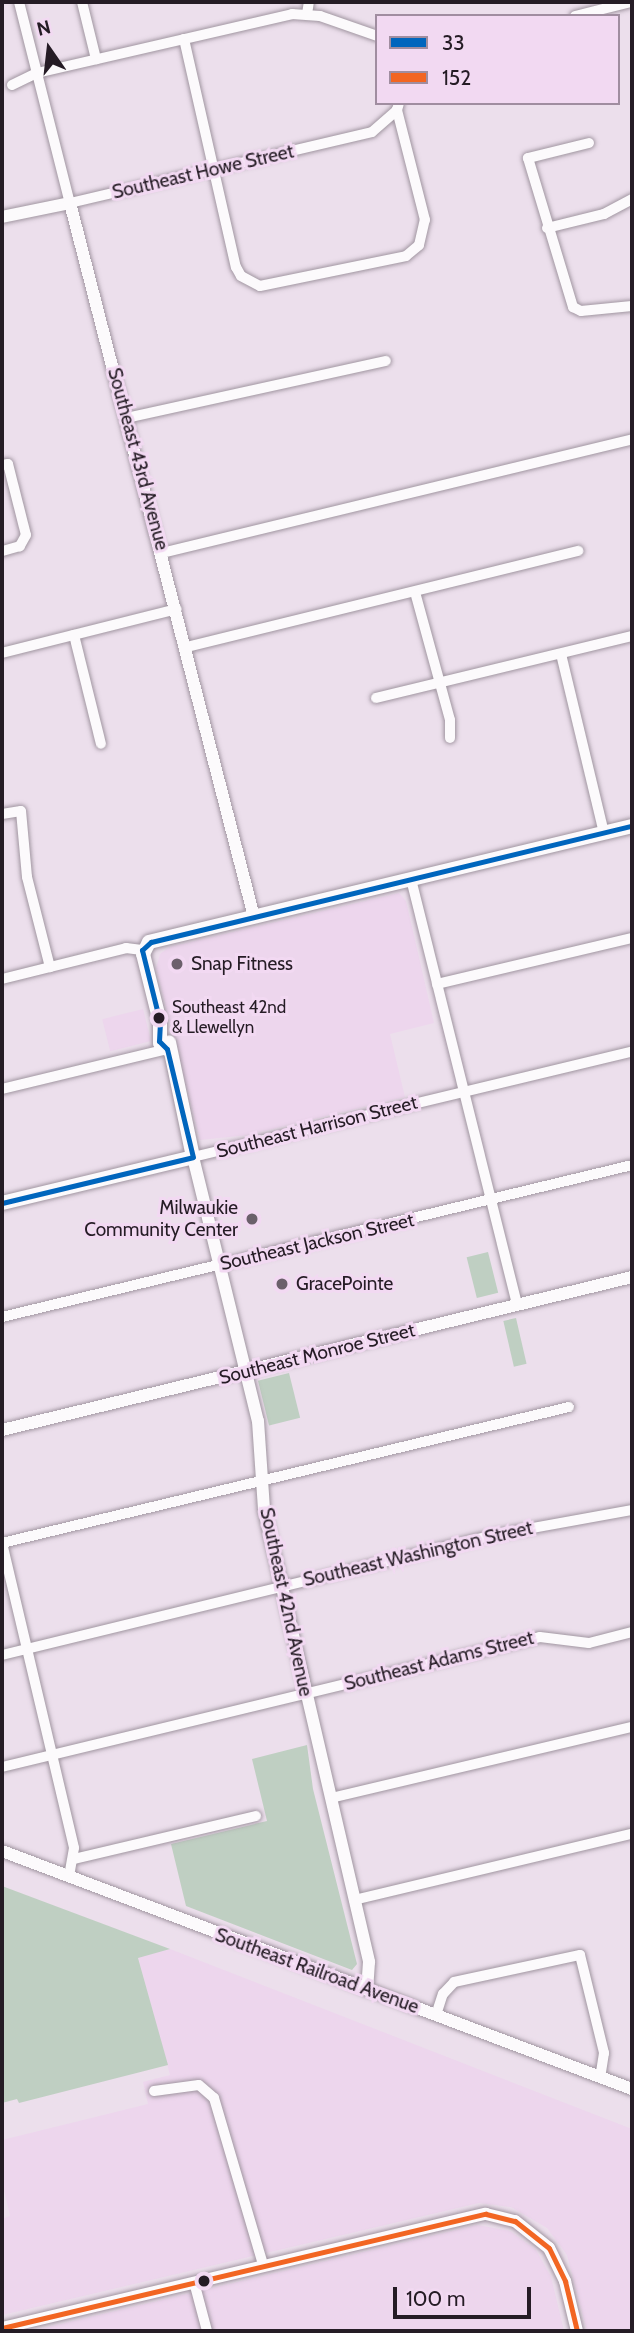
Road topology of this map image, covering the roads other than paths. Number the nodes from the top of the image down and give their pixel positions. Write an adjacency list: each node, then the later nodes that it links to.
1 (19, 2): 10 (street, Southeast 43rd Avenue)
2 (82, 2): 9 (street)
3 (309, 2): 5 (street)
4 (631, 2): 6 (street)
5 (307, 14): 7 (street); 8 (street)
6 (583, 14)
7 (375, 35)
8 (184, 39): 9 (street); 14 (street)
9 (96, 59): 10 (street)
10 (37, 73): 11 (street); 16 (street, Southeast 43rd Avenue)
11 (12, 85)
12 (398, 107): 14 (street, Southeast Howe Street); 14 (street)
13 (589, 142): 18 (street)
14 (212, 171): 16 (street, Southeast Howe Street)
15 (632, 199): 18 (street)
16 (70, 203): 17 (street, Southeast Howe Street); 21 (street, Southeast 43rd Avenue)
17 (2, 217)
18 (547, 228): 19 (street)
19 (632, 306)
20 (386, 360): 21 (street)
21 (126, 418): 26 (street, Southeast 43rd Avenue)
22 (632, 439): 26 (street)
23 (2, 465): 24 (street)
24 (2, 551)
25 (578, 551): 27 (street)
26 (162, 553): 28 (street, Southeast 43rd Avenue)
27 (415, 592): 31 (street); 34 (street)
28 (177, 609): 29 (street); 31 (street, Southeast 43rd Avenue)
29 (74, 635): 32 (street); 37 (street)
30 (632, 636): 33 (street)
31 (187, 647): 42 (street, Southeast 43rd Avenue)
32 (2, 653)
33 (561, 654): 34 (street); 40 (street)
34 (440, 682): 35 (street); 36 (street)
35 (376, 698)
36 (450, 738)
37 (101, 744)
38 (2, 814): 45 (street)
39 (632, 826): 40 (main road)
40 (604, 833): 41 (main road)
41 (411, 879): 42 (main road); 47 (street)
42 (254, 917): 44 (main road)
43 (632, 938): 47 (street)
44 (142, 950): 45 (street); 48 (main road, Southeast 42nd Avenue)
45 (50, 967): 46 (street)
46 (2, 979)
47 (437, 984): 51 (street)
48 (167, 1049): 50 (street); 52 (main road, Southeast 42nd Avenue)
49 (632, 1052): 51 (street, Southeast Harrison Street)
50 (2, 1089)
51 (464, 1092): 52 (street, Southeast Harrison Street); 54 (street)
52 (193, 1157): 55 (main road, Southeast Harrison Street); 56 (street, Southeast 42nd Avenue)
53 (632, 1165): 54 (street, Southeast Jackson Street)
54 (489, 1199): 56 (street, Southeast Jackson Street); 58 (street)
55 (2, 1203)
56 (219, 1265): 59 (street, Southeast Jackson Street); 60 (street, Southeast 42nd Avenue)
57 (632, 1277): 58 (street, Southeast Monroe Street)
58 (517, 1305): 60 (street, Southeast Monroe Street)
59 (2, 1317)
60 (246, 1372): 62 (street, Southeast Monroe Street); 63 (street, Southeast 42nd Avenue)
61 (569, 1407): 63 (street)
62 (2, 1430)
63 (263, 1480): 65 (street); 66 (street, Southeast 42nd Avenue)
64 (632, 1510): 66 (street, Southeast Washington Street)
65 (2, 1543): 68 (street)
66 (281, 1586): 68 (street, Southeast Washington Street); 70 (street, Southeast 42nd Avenue)
67 (632, 1632): 70 (street, Southeast Adams Street)
68 (27, 1649): 69 (street, Southeast Washington Street); 72 (street)
69 (2, 1655)
70 (306, 1693): 72 (street, Southeast Adams Street); 74 (street, Southeast 42nd Avenue)
71 (632, 1727): 74 (street)
72 (53, 1754): 73 (street, Southeast Adams Street); 78 (street)
73 (2, 1767)
74 (331, 1798): 80 (street, Southeast 42nd Avenue)
75 (256, 1816): 78 (street)
76 (632, 1834): 80 (street)
77 (2, 1851): 79 (street, Southeast Railroad Avenue)
78 (74, 1859): 79 (street)
79 (69, 1877): 81 (street, Southeast Railroad Avenue)
80 (354, 1900): 81 (street, Southeast 42nd Avenue)
81 (367, 1990): 82 (street, Southeast Railroad Avenue)
82 (436, 2015): 83 (street, Southeast Railroad Avenue); 83 (street)
83 (600, 2077): 84 (street, Southeast Railroad Avenue)
84 (632, 2089)
85 (154, 2091): 86 (street)
86 (263, 2265): 87 (street); 90 (street)
87 (194, 2282): 88 (street); 89 (street)
88 (2, 2328)
89 (207, 2331)
90 (577, 2331)

